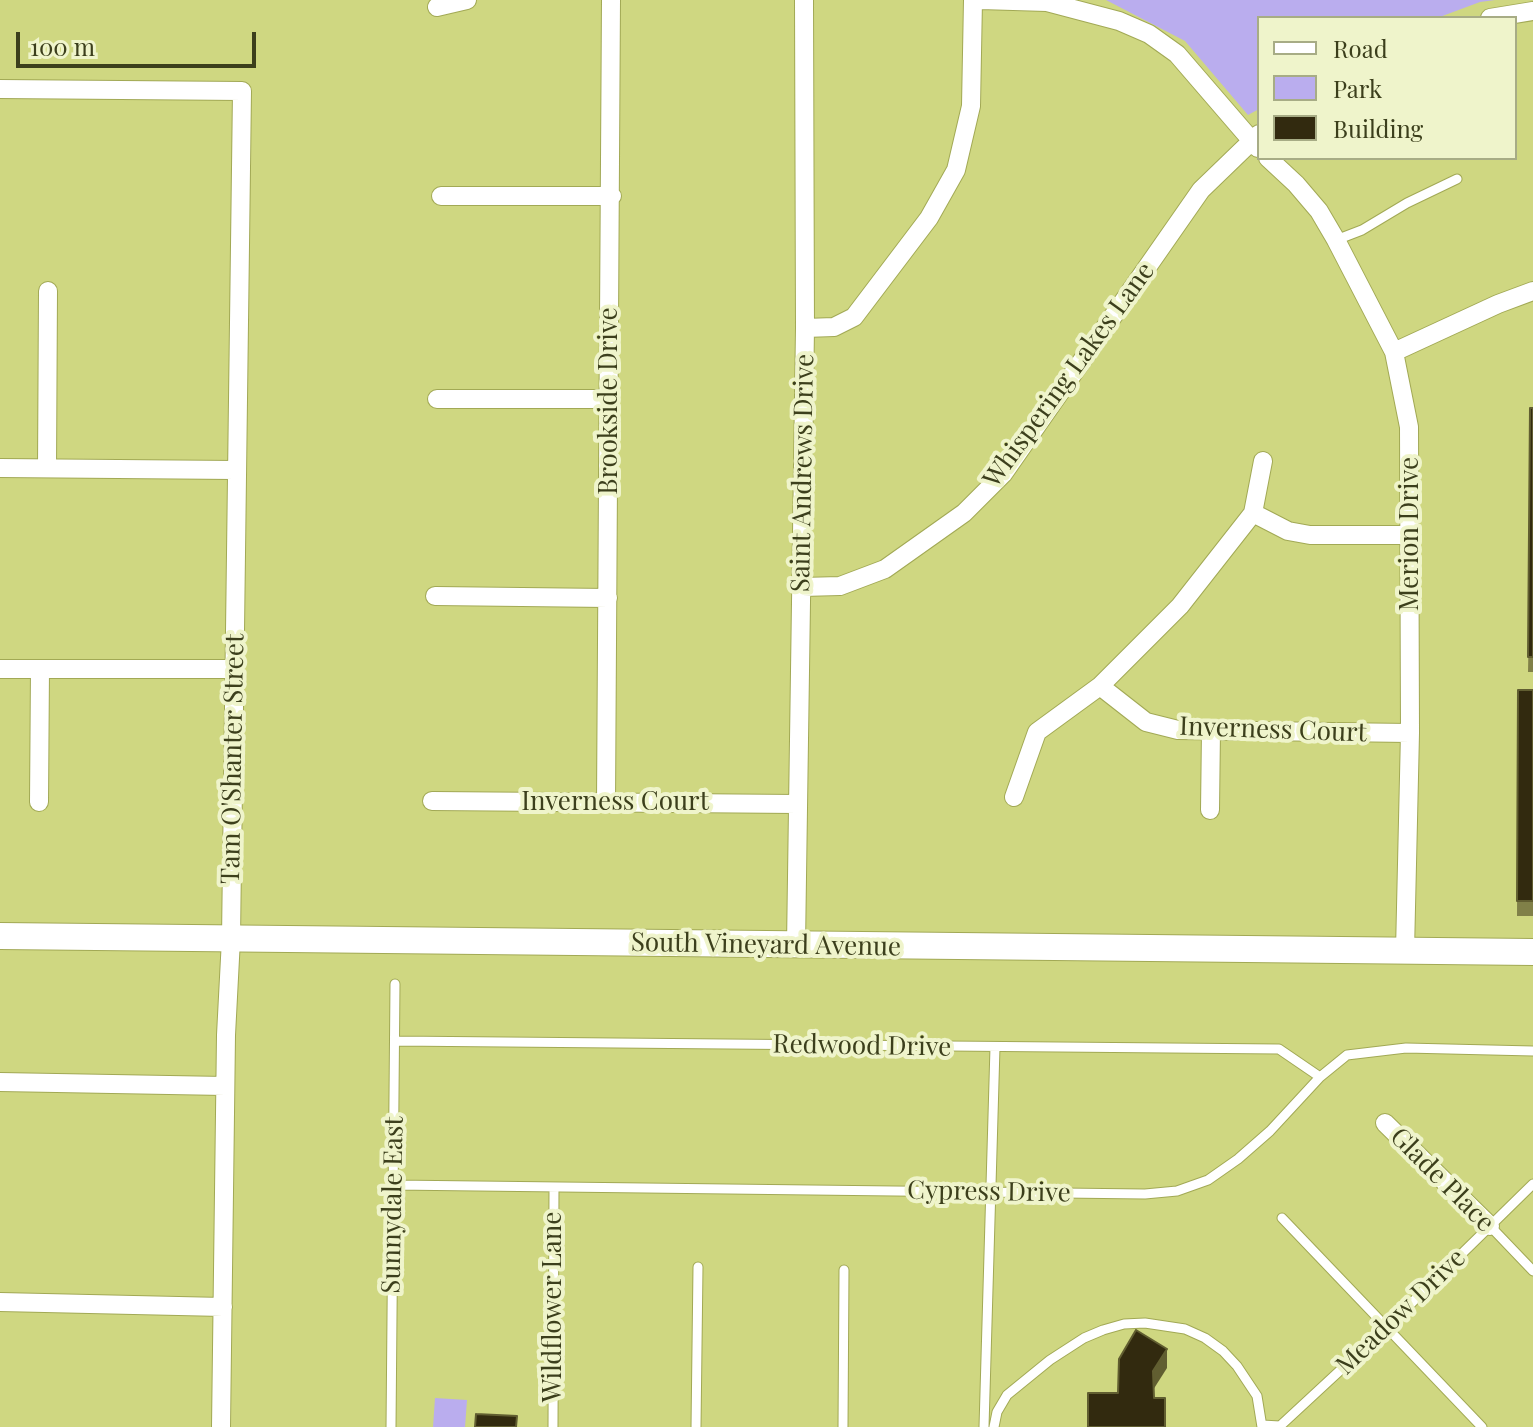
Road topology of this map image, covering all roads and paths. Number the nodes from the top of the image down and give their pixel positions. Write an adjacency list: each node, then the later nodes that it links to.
1 (467, 0): 6 (street)
2 (611, 0): 14 (street, Brookside Drive)
3 (804, 0): 18 (street, Saint Andrews Drive)
4 (973, 0): 18 (street)
5 (980, 0): 10 (street)
6 (437, 7)
7 (1533, 11): 8 (street)
8 (1502, 16)
9 (0, 89): 25 (street, Tam O'Shanter Street)
10 (1256, 142): 28 (street, Whispering Lakes Lane)
11 (1270, 160): 15 (street, Merion Drive)
12 (1457, 179): 15 (lane)
13 (441, 196): 14 (street)
14 (612, 196): 21 (street, Brookside Drive)
15 (1336, 240): 19 (street, Merion Drive)
16 (48, 291): 24 (street)
17 (1533, 291): 19 (street)
18 (805, 328): 28 (street, Saint Andrews Drive)
19 (1394, 352): 27 (street, Merion Drive)
20 (437, 399): 21 (street)
21 (607, 399): 30 (street, Brookside Drive)
22 (1263, 461): 26 (street)
23 (0, 468): 24 (street)
24 (47, 468): 25 (street)
25 (235, 470): 33 (street, Tam O'Shanter Street)
26 (1253, 513): 27 (street); 34 (street)
27 (1411, 535): 36 (street, Merion Drive)
28 (802, 587): 41 (street, Saint Andrews Drive)
29 (435, 596): 30 (street)
30 (608, 598): 40 (street, Brookside Drive)
31 (0, 669): 32 (street)
32 (40, 669): 33 (street); 39 (street)
33 (233, 669): 44 (street, Tam O'Shanter Street)
34 (1100, 686): 35 (street, Inverness Court); 37 (street)
35 (1211, 731): 36 (street, Inverness Court); 42 (street)
36 (1410, 733): 46 (street, Merion Drive)
37 (1014, 797)
38 (432, 801): 40 (street, Inverness Court)
39 (39, 802)
40 (606, 802): 41 (street, Inverness Court)
41 (797, 804): 45 (street, Saint Andrews Drive)
42 (1210, 810)
43 (0, 936): 44 (main road, South Vineyard Avenue)
44 (231, 939): 45 (main road, South Vineyard Avenue); 54 (street, Tam O'Shanter Street)
45 (796, 945): 46 (main road, South Vineyard Avenue)
46 (1405, 951): 47 (main road, South Vineyard Avenue)
47 (1533, 952)
48 (395, 984): 49 (lane, Sunnydale East)
49 (395, 1041): 50 (lane, Redwood Drive); 57 (lane, Sunnydale East)
50 (995, 1047): 52 (lane, Redwood Drive); 59 (lane)
51 (1533, 1051): 52 (lane, Cypress Drive)
52 (1320, 1077): 59 (lane, Cypress Drive)
53 (0, 1082): 54 (street)
54 (225, 1086): 66 (street, Tam O'Shanter Street)
55 (1385, 1123): 61 (street, Glade Place)
56 (1533, 1184): 61 (lane, Meadow Drive)
57 (394, 1185): 58 (lane, Cypress Drive); 71 (lane, Sunnydale East)
58 (554, 1188): 59 (lane, Cypress Drive); 72 (lane, Wildflower Lane)
59 (991, 1192): 75 (lane)
60 (1282, 1218): 67 (lane)
61 (1490, 1226): 64 (lane, Glade Place); 67 (lane, Meadow Drive)
62 (698, 1267): 73 (lane)
63 (844, 1270): 74 (lane)
64 (1533, 1271)
65 (0, 1302): 66 (street)
66 (223, 1307): 70 (street, Tam O'Shanter Street)
67 (1387, 1327): 69 (lane, Meadow Drive); 77 (lane)
68 (1262, 1426): 69 (lane, Meadow Drive); 76 (lane)
69 (1281, 1426)
70 (221, 1427)
71 (391, 1427)
72 (553, 1427)
73 (696, 1427)
74 (843, 1427)
75 (984, 1427)
76 (994, 1427)
77 (1482, 1427)

